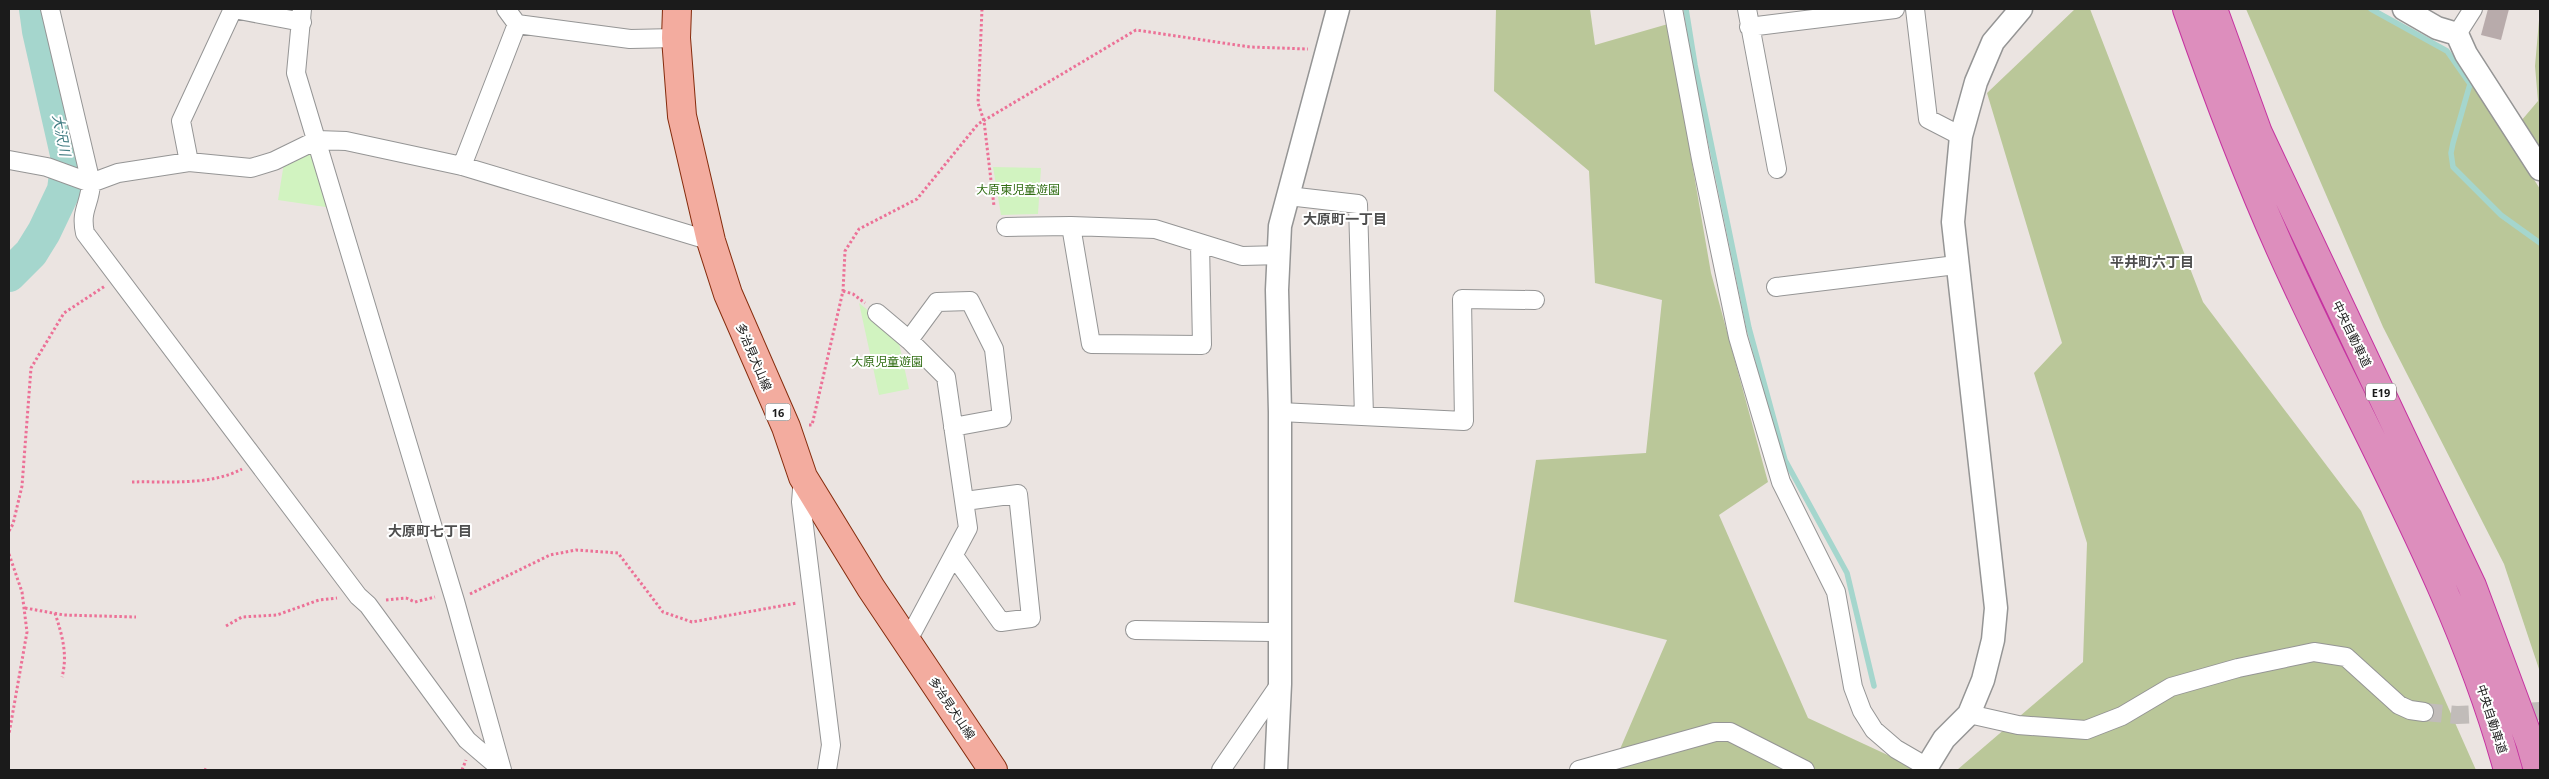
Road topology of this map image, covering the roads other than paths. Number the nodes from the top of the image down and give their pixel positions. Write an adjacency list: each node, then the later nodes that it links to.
1 (50, 9): 26 (street)
2 (234, 9): 14 (street); 22 (street)
3 (506, 9): 15 (street)
4 (677, 9): 18 (main road, 多治見犬山線 / 16)
5 (1338, 9): 27 (street)
6 (1673, 9): 50 (street)
7 (1747, 9): 16 (street)
8 (1895, 9): 16 (street)
9 (1915, 9): 19 (street)
10 (2021, 9): 19 (street)
11 (2404, 9): 17 (street)
12 (2473, 9): 17 (street)
13 (2201, 12): 58 (highway, 中央自動車道 / E19); 59 (highway, 中央自動車道 / E19)
14 (302, 16): 20 (street)
15 (517, 24): 18 (street); 23 (street)
16 (1749, 27): 24 (street)
17 (2457, 34): 25 (street)
18 (676, 38): 30 (main road, 多治見犬山線 / 16)
19 (1961, 136): 33 (street)
20 (318, 140): 22 (street); 23 (street); 51 (street)
21 (9, 160): 26 (street)
22 (189, 162): 26 (street)
23 (462, 166): 30 (street)
24 (1777, 169)
25 (2540, 169)
26 (87, 181): 51 (street)
27 (1288, 196): 32 (street); 39 (street)
28 (1071, 226): 29 (street); 31 (street); 31 (street)
29 (1006, 227)
30 (711, 241): 41 (main road, 多治見犬山線 / 16)
31 (1200, 243): 32 (street)
32 (1279, 255): 38 (street)
33 (1956, 264): 34 (street); 49 (street)
34 (1776, 287)
35 (1535, 300): 39 (street)
36 (877, 313): 37 (street)
37 (909, 340): 40 (street); 40 (street)
38 (1280, 412): 39 (street); 45 (street)
39 (1364, 416)
40 (954, 427): 42 (street)
41 (803, 477): 46 (main road, 多治見犬山線 / 16); 52 (street)
42 (964, 501): 43 (street); 43 (street)
43 (954, 556): 46 (street)
44 (1135, 630): 45 (street)
45 (1280, 632): 47 (street)
46 (907, 642): 53 (main road, 多治見犬山線 / 16)
47 (1280, 684): 54 (street); 55 (street)
48 (2424, 712): 49 (street)
49 (1969, 714): 50 (street)
50 (1926, 769)
51 (501, 770)
52 (827, 770)
53 (993, 770)
54 (1221, 770)
55 (1276, 770)
56 (1579, 770): 57 (street)
57 (1805, 770)
58 (2508, 770)
59 (2538, 770)

